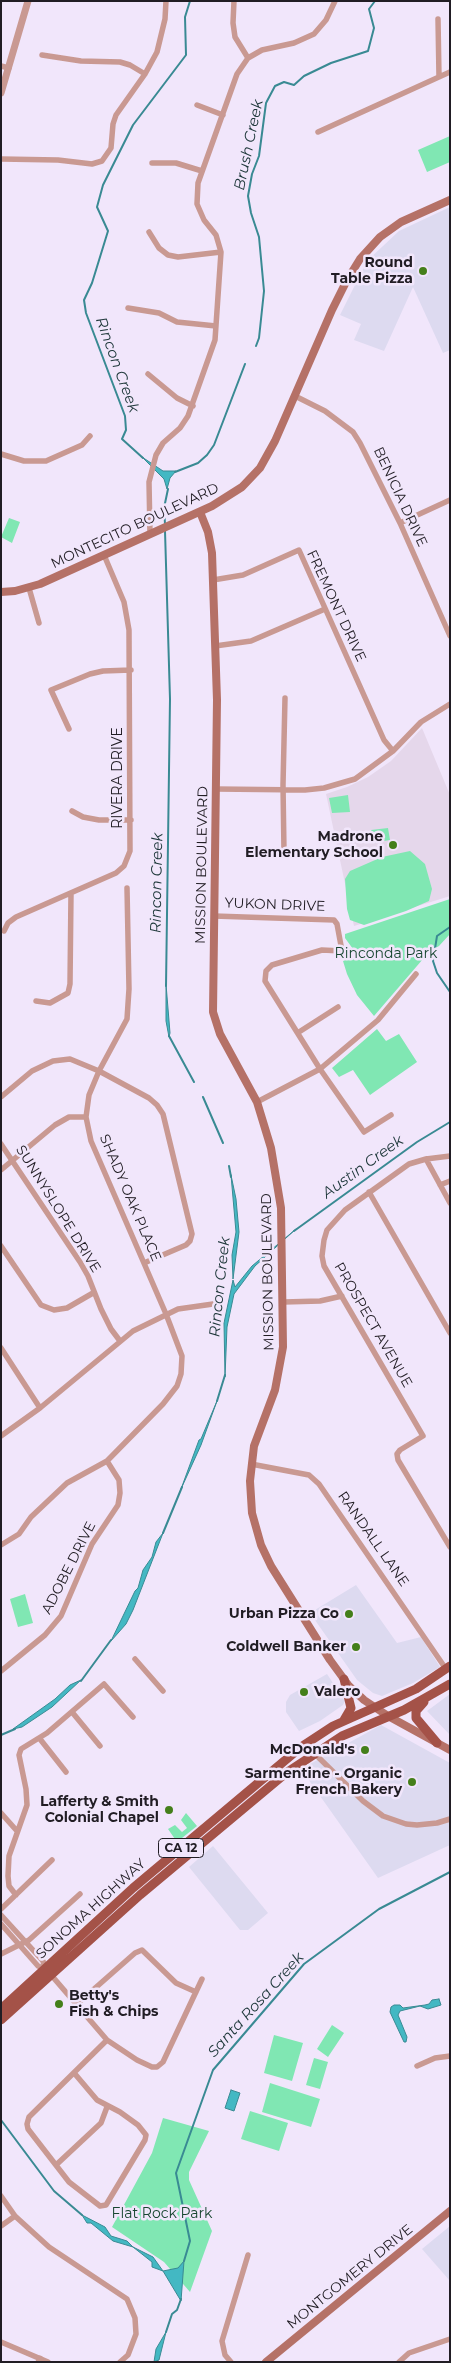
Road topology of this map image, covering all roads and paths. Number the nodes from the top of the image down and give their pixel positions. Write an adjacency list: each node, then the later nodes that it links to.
1 (28, 1): 8 (street)
2 (166, 1): 10 (street)
3 (234, 1): 7 (street)
4 (335, 1): 7 (street)
5 (438, 19): 11 (street)
6 (42, 55): 10 (street)
7 (248, 58): 14 (street)
8 (5, 67): 12 (street)
9 (450, 72): 11 (street)
10 (145, 74): 16 (street)
11 (439, 76): 15 (street)
12 (1, 93)
13 (197, 105): 14 (street)
14 (223, 115): 18 (street)
15 (318, 132)
16 (1, 159)
17 (152, 163): 18 (street)
18 (202, 171): 21 (street)
19 (450, 200): 25 (main road, MONTECITO BOULEVARD)
20 (149, 232): 21 (street)
21 (221, 252): 23 (street)
22 (128, 308): 23 (street)
23 (216, 326): 26 (street)
24 (148, 374): 26 (street)
25 (295, 396): 30 (main road, MONTECITO BOULEVARD); 31 (street, BENICIA DRIVE)
26 (193, 406): 32 (street)
27 (90, 436): 28 (street)
28 (1, 454)
29 (450, 500): 31 (street)
30 (200, 512): 32 (main road, MONTECITO BOULEVARD); 34 (main road, MISSION BOULEVARD)
31 (400, 523): 39 (street, BENICIA DRIVE)
32 (150, 534): 33 (main road, MONTECITO BOULEVARD)
33 (104, 555): 35 (main road, MONTECITO BOULEVARD); 41 (street, RIVERA DRIVE)
34 (213, 580): 37 (street, FREMONT DRIVE); 40 (main road, MISSION BOULEVARD)
35 (29, 588): 36 (main road, MONTECITO BOULEVARD); 38 (street)
36 (1, 592)
37 (325, 609): 40 (street); 45 (street, FREMONT DRIVE)
38 (39, 623)
39 (450, 636)
40 (215, 646): 46 (main road, MISSION BOULEVARD)
41 (131, 670): 44 (street); 49 (street, RIVERA DRIVE)
42 (285, 698): 47 (street)
43 (450, 704): 45 (street)
44 (69, 729)
45 (393, 751): 47 (street)
46 (216, 789): 47 (street); 53 (main road, MISSION BOULEVARD)
47 (284, 791): 50 (street)
48 (72, 811): 49 (street)
49 (131, 820): 52 (street, RIVERA DRIVE)
50 (284, 852)
51 (127, 888): 60 (street, SHADY OAK PLACE)
52 (71, 892): 54 (street, RIVERA DRIVE); 56 (street)
53 (214, 916): 58 (street, YUKON DRIVE); 62 (main road, MISSION BOULEVARD)
54 (4, 931)
55 (416, 974): 59 (street)
56 (36, 1001)
57 (338, 1007): 58 (street)
58 (299, 1032): 59 (street)
59 (320, 1069): 62 (street); 63 (street)
60 (99, 1071): 61 (street); 64 (street, SHADY OAK PLACE); 75 (street)
61 (1, 1097)
62 (257, 1102): 78 (main road, MISSION BOULEVARD)
63 (391, 1115)
64 (86, 1116): 68 (street); 75 (street, SHADY OAK PLACE)
65 (1, 1144): 68 (street, SUNNYSLOPE DRIVE)
66 (450, 1156): 67 (street, PROSPECT AVENUE)
67 (426, 1158): 71 (street); 72 (street, PROSPECT AVENUE)
68 (14, 1161): 69 (street); 76 (street, SUNNYSLOPE DRIVE)
69 (1, 1170)
70 (450, 1182): 71 (street)
71 (440, 1185): 73 (street)
72 (369, 1192): 77 (street, PROSPECT AVENUE); 81 (street)
73 (450, 1203)
74 (1, 1246): 76 (street)
75 (144, 1263): 80 (street, SHADY OAK PLACE)
76 (93, 1293): 82 (street, SUNNYSLOPE DRIVE)
77 (342, 1296): 78 (street); 89 (street, PROSPECT AVENUE)
78 (284, 1302): 87 (main road, MISSION BOULEVARD)
79 (213, 1304): 80 (street)
80 (166, 1314): 82 (street); 86 (street, SHADY OAK PLACE)
81 (450, 1333)
82 (120, 1341): 84 (street)
83 (1, 1348): 84 (street)
84 (40, 1408): 85 (street)
85 (1, 1436)
86 (107, 1461): 88 (street, SHADY OAK PLACE); 92 (street, ADOBE DRIVE)
87 (251, 1464): 91 (street, RANDALL LANE); 93 (main road, MISSION BOULEVARD)
88 (1, 1545)
89 (450, 1547)
90 (135, 1658): 95 (street)
91 (448, 1668): 97 (main road, SONOMA HIGHWAY / CA 12)
92 (1, 1671)
93 (344, 1679): 97 (main road, MISSION BOULEVARD); 101 (main road)
94 (450, 1684): 96 (main road, SONOMA HIGHWAY / CA 12)
95 (163, 1691)
96 (428, 1698): 99 (main road, SONOMA HIGHWAY / CA 12); 103 (main road)
97 (375, 1707): 99 (main road, MISSION BOULEVARD); 101 (main road, SONOMA HIGHWAY / CA 12)
98 (72, 1712): 100 (street); 102 (street); 104 (street)
99 (388, 1716): 103 (main road, MISSION BOULEVARD); 106 (main road, SONOMA HIGHWAY / CA 12)
100 (133, 1717)
101 (344, 1721): 121 (main road, SONOMA HIGHWAY / CA 12)
102 (40, 1739): 107 (street); 110 (street)
103 (437, 1743): 105 (main road, MISSION BOULEVARD)
104 (100, 1746)
105 (450, 1750)
106 (314, 1754): 109 (street); 121 (main road, SONOMA HIGHWAY / CA 12)
107 (66, 1772)
108 (1, 1813): 110 (street)
109 (450, 1819)
110 (17, 1832): 112 (street)
111 (1, 1855): 112 (street)
112 (9, 1856): 115 (street)
113 (52, 1860): 115 (street)
114 (80, 1894): 119 (street)
115 (16, 1895): 116 (street)
116 (1, 1910)
117 (1, 1915): 119 (street)
118 (1, 1924): 119 (street)
119 (21, 1943): 120 (street); 121 (street)
120 (1, 1954)
121 (49, 1973): 124 (street); 125 (main road, SONOMA HIGHWAY / CA 12); 126 (main road, SONOMA HIGHWAY / CA 12)
122 (202, 1979): 123 (street)
123 (196, 1992): 124 (street); 127 (street)
124 (77, 2004): 127 (street)
125 (1, 2010)
126 (1, 2020)
127 (107, 2040): 130 (street)
128 (450, 2056): 129 (street)
129 (417, 2066)
130 (74, 2074): 131 (street); 132 (street)
131 (107, 2107): 132 (street); 132 (street)
132 (56, 2165)
133 (1, 2196): 135 (street)
134 (450, 2211): 144 (main road, MONTGOMERY DRIVE)
135 (15, 2216): 136 (street); 142 (street)
136 (1, 2226)
137 (248, 2255): 143 (street)
138 (450, 2339): 145 (street)
139 (1, 2342): 140 (street)
140 (40, 2360): 141 (street)
141 (48, 2362)
142 (120, 2362)
143 (231, 2362)
144 (266, 2362)
145 (399, 2362)

